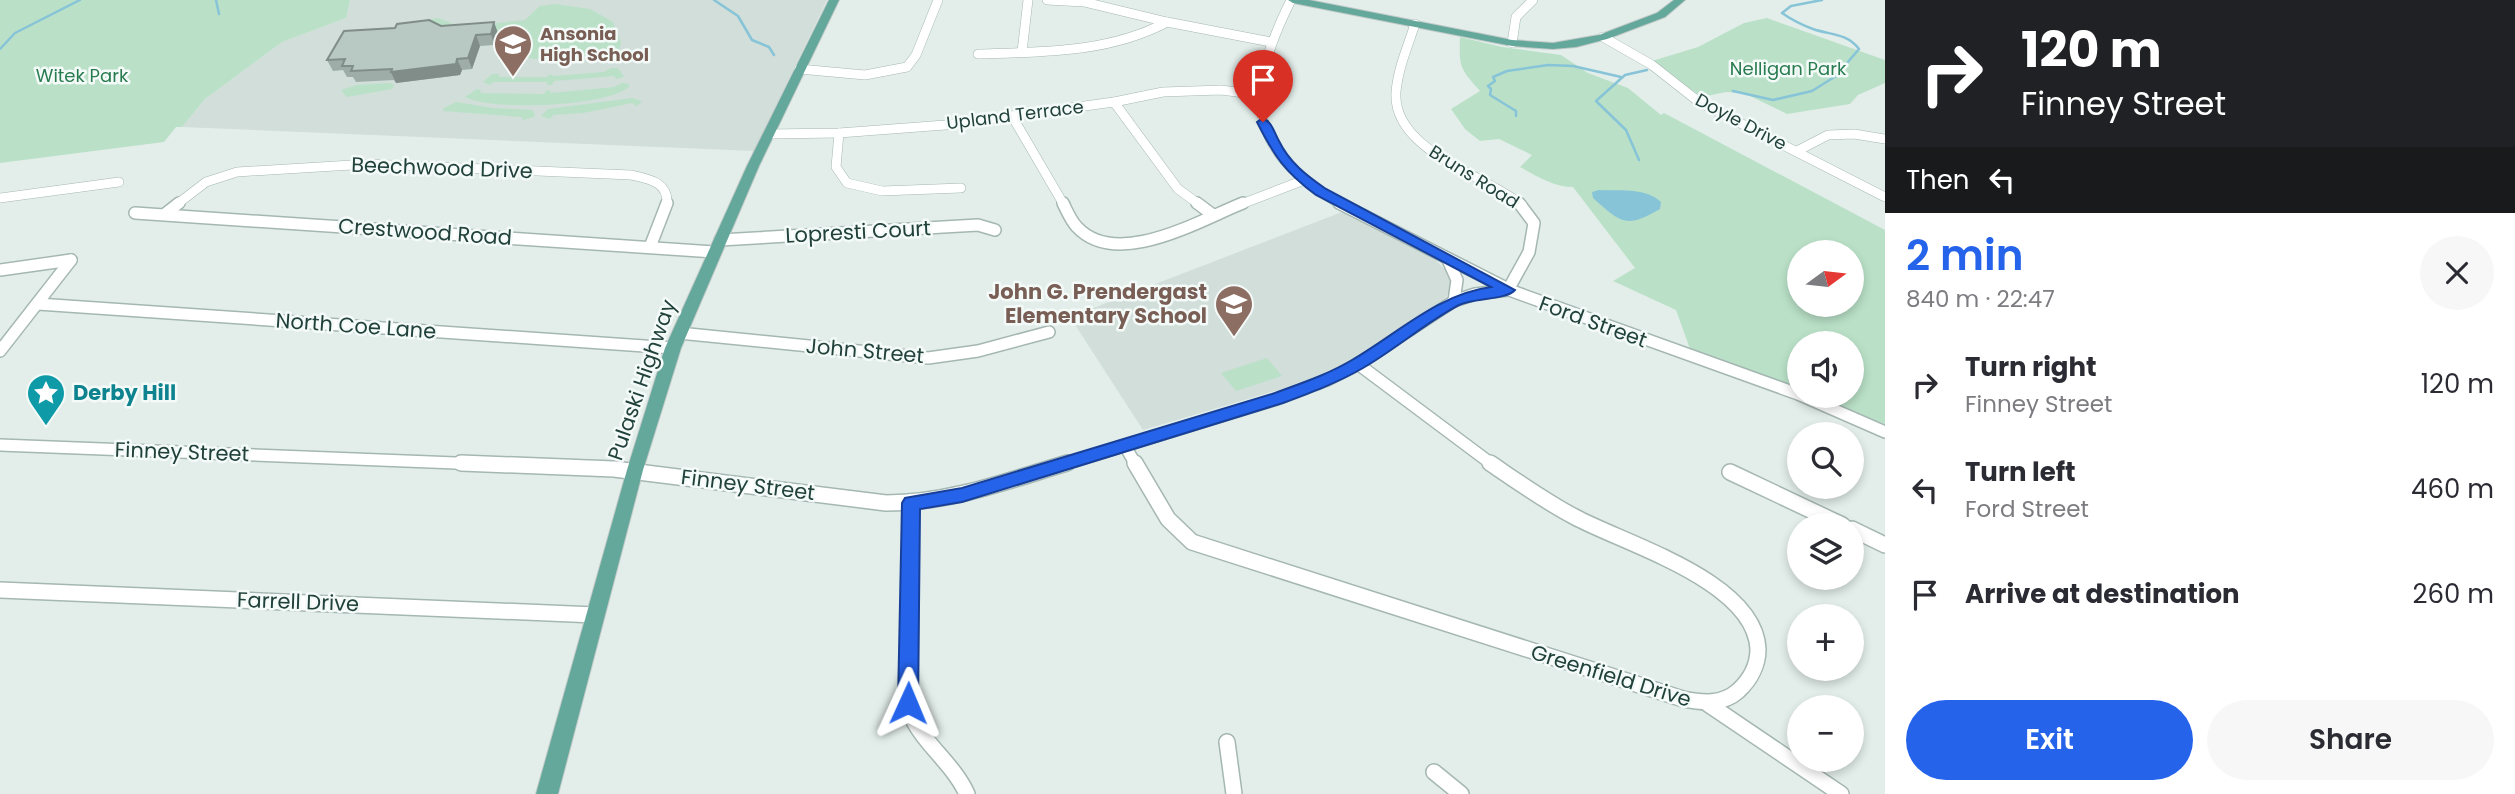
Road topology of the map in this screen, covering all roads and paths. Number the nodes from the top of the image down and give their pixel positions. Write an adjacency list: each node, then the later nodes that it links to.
1 (834, 0): 15 (main road, Pulaski Highway)
2 (938, 0): 15 (street)
3 (1028, 0): 13 (street)
4 (1047, 0): 8 (street)
5 (1292, 0): 9 (main road); 11 (street, Ford Street)
6 (1533, 0): 12 (street)
7 (1680, 0): 10 (main road)
8 (1167, 22): 11 (street); 13 (street)
9 (1415, 24): 12 (main road); 37 (street, Bruns Road)
10 (1603, 37): 12 (main road); 22 (street, Doyle Drive)
11 (1270, 42): 16 (street, Ford Street)
12 (1512, 43)
13 (1022, 52): 14 (street)
14 (978, 54)
15 (799, 69): 20 (main road, Pulaski Highway)
16 (1260, 95): 17 (street, Upland Terrace); 23 (street, Ford Street)
17 (1114, 102): 18 (street, Upland Terrace); 30 (street)
18 (1012, 116): 19 (street, Upland Terrace); 30 (street)
19 (839, 133): 20 (street, Upland Terrace); 25 (street)
20 (769, 134): 32 (main road, Pulaski Highway)
21 (1885, 139): 22 (street)
22 (1797, 151): 26 (street, Doyle Drive)
23 (1304, 180): 30 (street); 35 (street, Ford Street)
24 (119, 182): 27 (street)
25 (961, 188)
26 (1885, 197)
27 (0, 198)
28 (135, 213): 29 (street, Crestwood Road)
29 (165, 214): 33 (street, Crestwood Road); 33 (street, Beechwood Drive)
30 (1213, 215)
31 (995, 230): 32 (street, Lopresti Court)
32 (717, 246): 33 (street, Crestwood Road); 41 (main road, Pulaski Highway)
33 (650, 247)
34 (71, 260): 36 (street); 39 (street)
35 (1448, 260): 37 (street, Ford Street); 38 (street)
36 (0, 270)
37 (1508, 290): 38 (street, Finney Street); 45 (street, Ford Street)
38 (1454, 302): 44 (street, Finney Street)
39 (38, 304): 42 (street, North Coe Lane); 43 (street)
40 (1049, 332): 41 (street, John Street)
41 (679, 334): 42 (main road, Pulaski Highway)
42 (673, 348): 48 (main road, Pulaski Highway)
43 (0, 351)
44 (1358, 364): 47 (street, Finney Street); 56 (street, Greenfield Drive)
45 (1885, 432)
46 (0, 445): 48 (street, Finney Street)
47 (1125, 446): 50 (street, Finney Street); 56 (street, Greenfield Drive)
48 (635, 470): 50 (street, Finney Street); 55 (main road, Pulaski Highway)
49 (1730, 472): 51 (street)
50 (911, 503): 60 (street)
51 (1817, 513)
52 (1864, 535): 53 (street)
53 (1885, 545)
54 (0, 590): 55 (street, Farrell Drive)
55 (595, 615): 59 (main road, Pulaski Highway)
56 (1708, 704): 63 (street)
57 (1227, 742): 61 (street)
58 (1434, 772): 62 (street)
59 (547, 794)
60 (967, 794)
61 (1234, 794)
62 (1461, 794)
63 (1841, 794)

